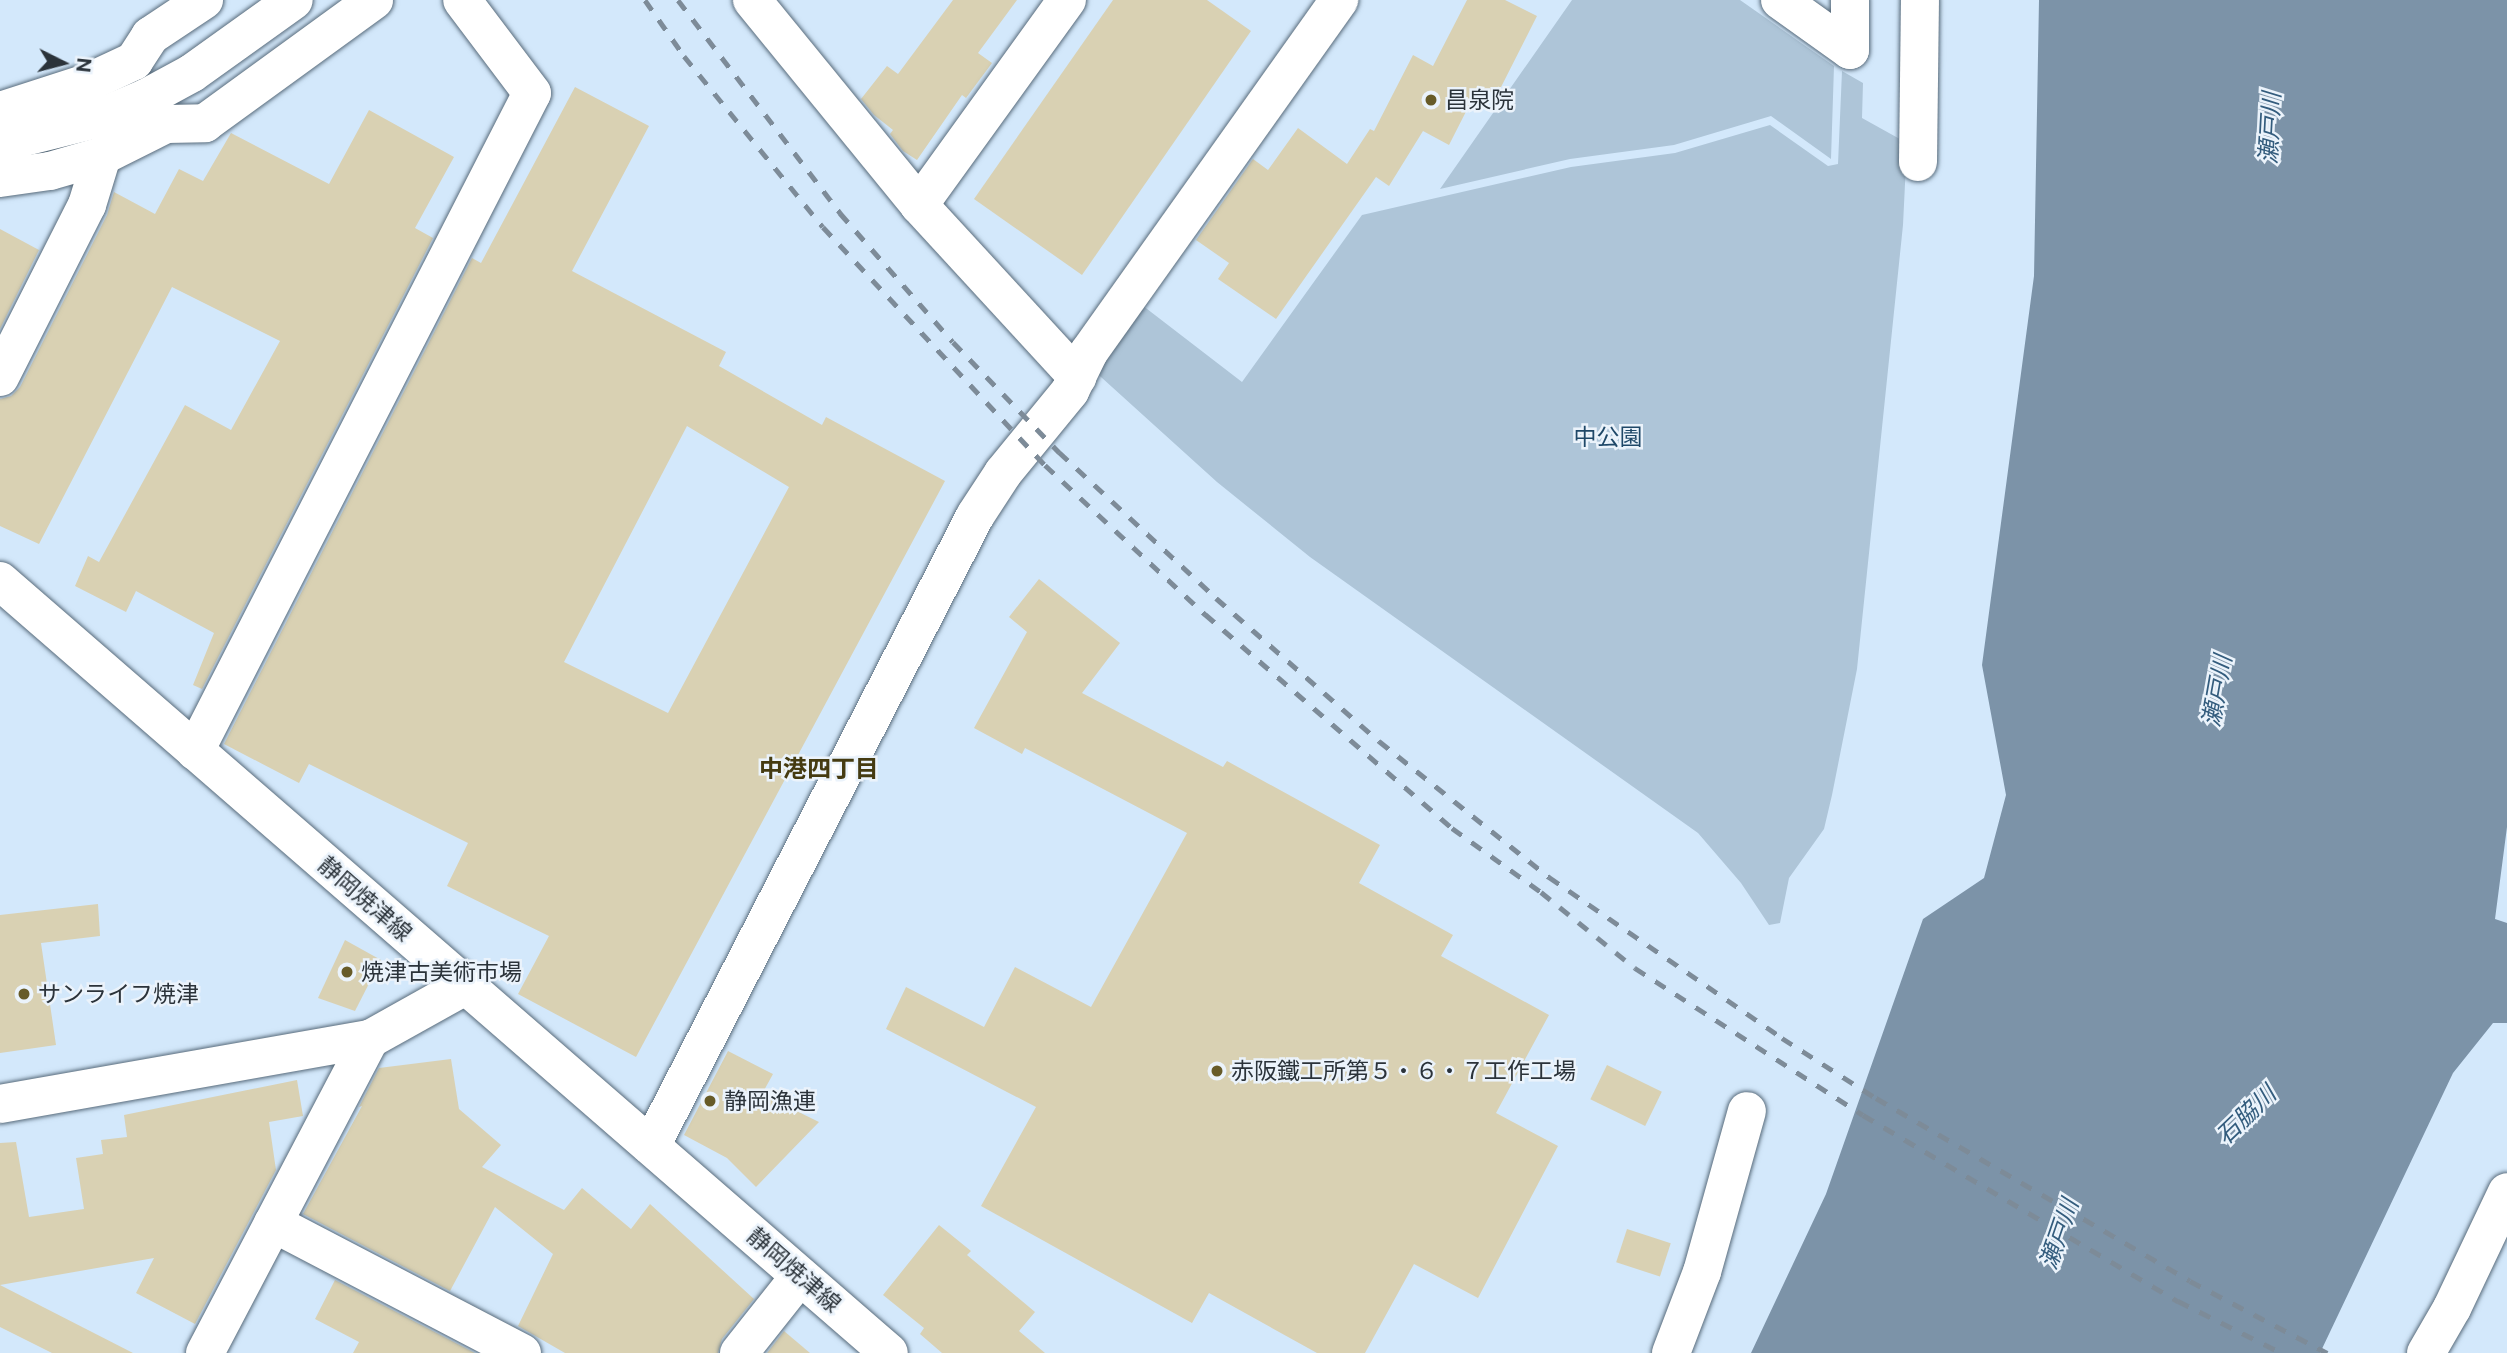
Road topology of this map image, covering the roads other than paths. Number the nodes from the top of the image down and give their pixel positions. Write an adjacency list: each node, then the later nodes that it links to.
1 (204, 0): 11 (street)
2 (294, 0): 12 (street)
3 (374, 0): 13 (street)
4 (463, 0): 20 (street)
5 (1067, 0): 16 (street)
6 (1780, 0): 7 (street)
7 (1850, 0)
8 (1920, 0): 14 (street)
9 (766, 6): 16 (street)
10 (1323, 6): 18 (street)
11 (0, 111)
12 (0, 143)
13 (102, 156): 15 (street); 17 (street)
14 (1918, 162)
15 (0, 178)
16 (919, 205): 18 (street)
17 (0, 377)
18 (1077, 377): 25 (street)
19 (0, 581): 20 (street, 静岡焼津線)
20 (195, 751): 21 (street, 静岡焼津線)
21 (465, 986): 22 (street); 25 (street, 静岡焼津線)
22 (370, 1039): 23 (street); 27 (street)
23 (0, 1104)
24 (1747, 1111): 33 (street)
25 (651, 1146): 28 (street, 静岡焼津線)
26 (2507, 1192): 34 (street)
27 (273, 1223): 29 (street); 30 (street)
28 (800, 1276): 31 (street); 32 (street, 静岡焼津線)
29 (205, 1353)
30 (522, 1353)
31 (739, 1353)
32 (889, 1353)
33 (1671, 1353)
34 (2427, 1353)

